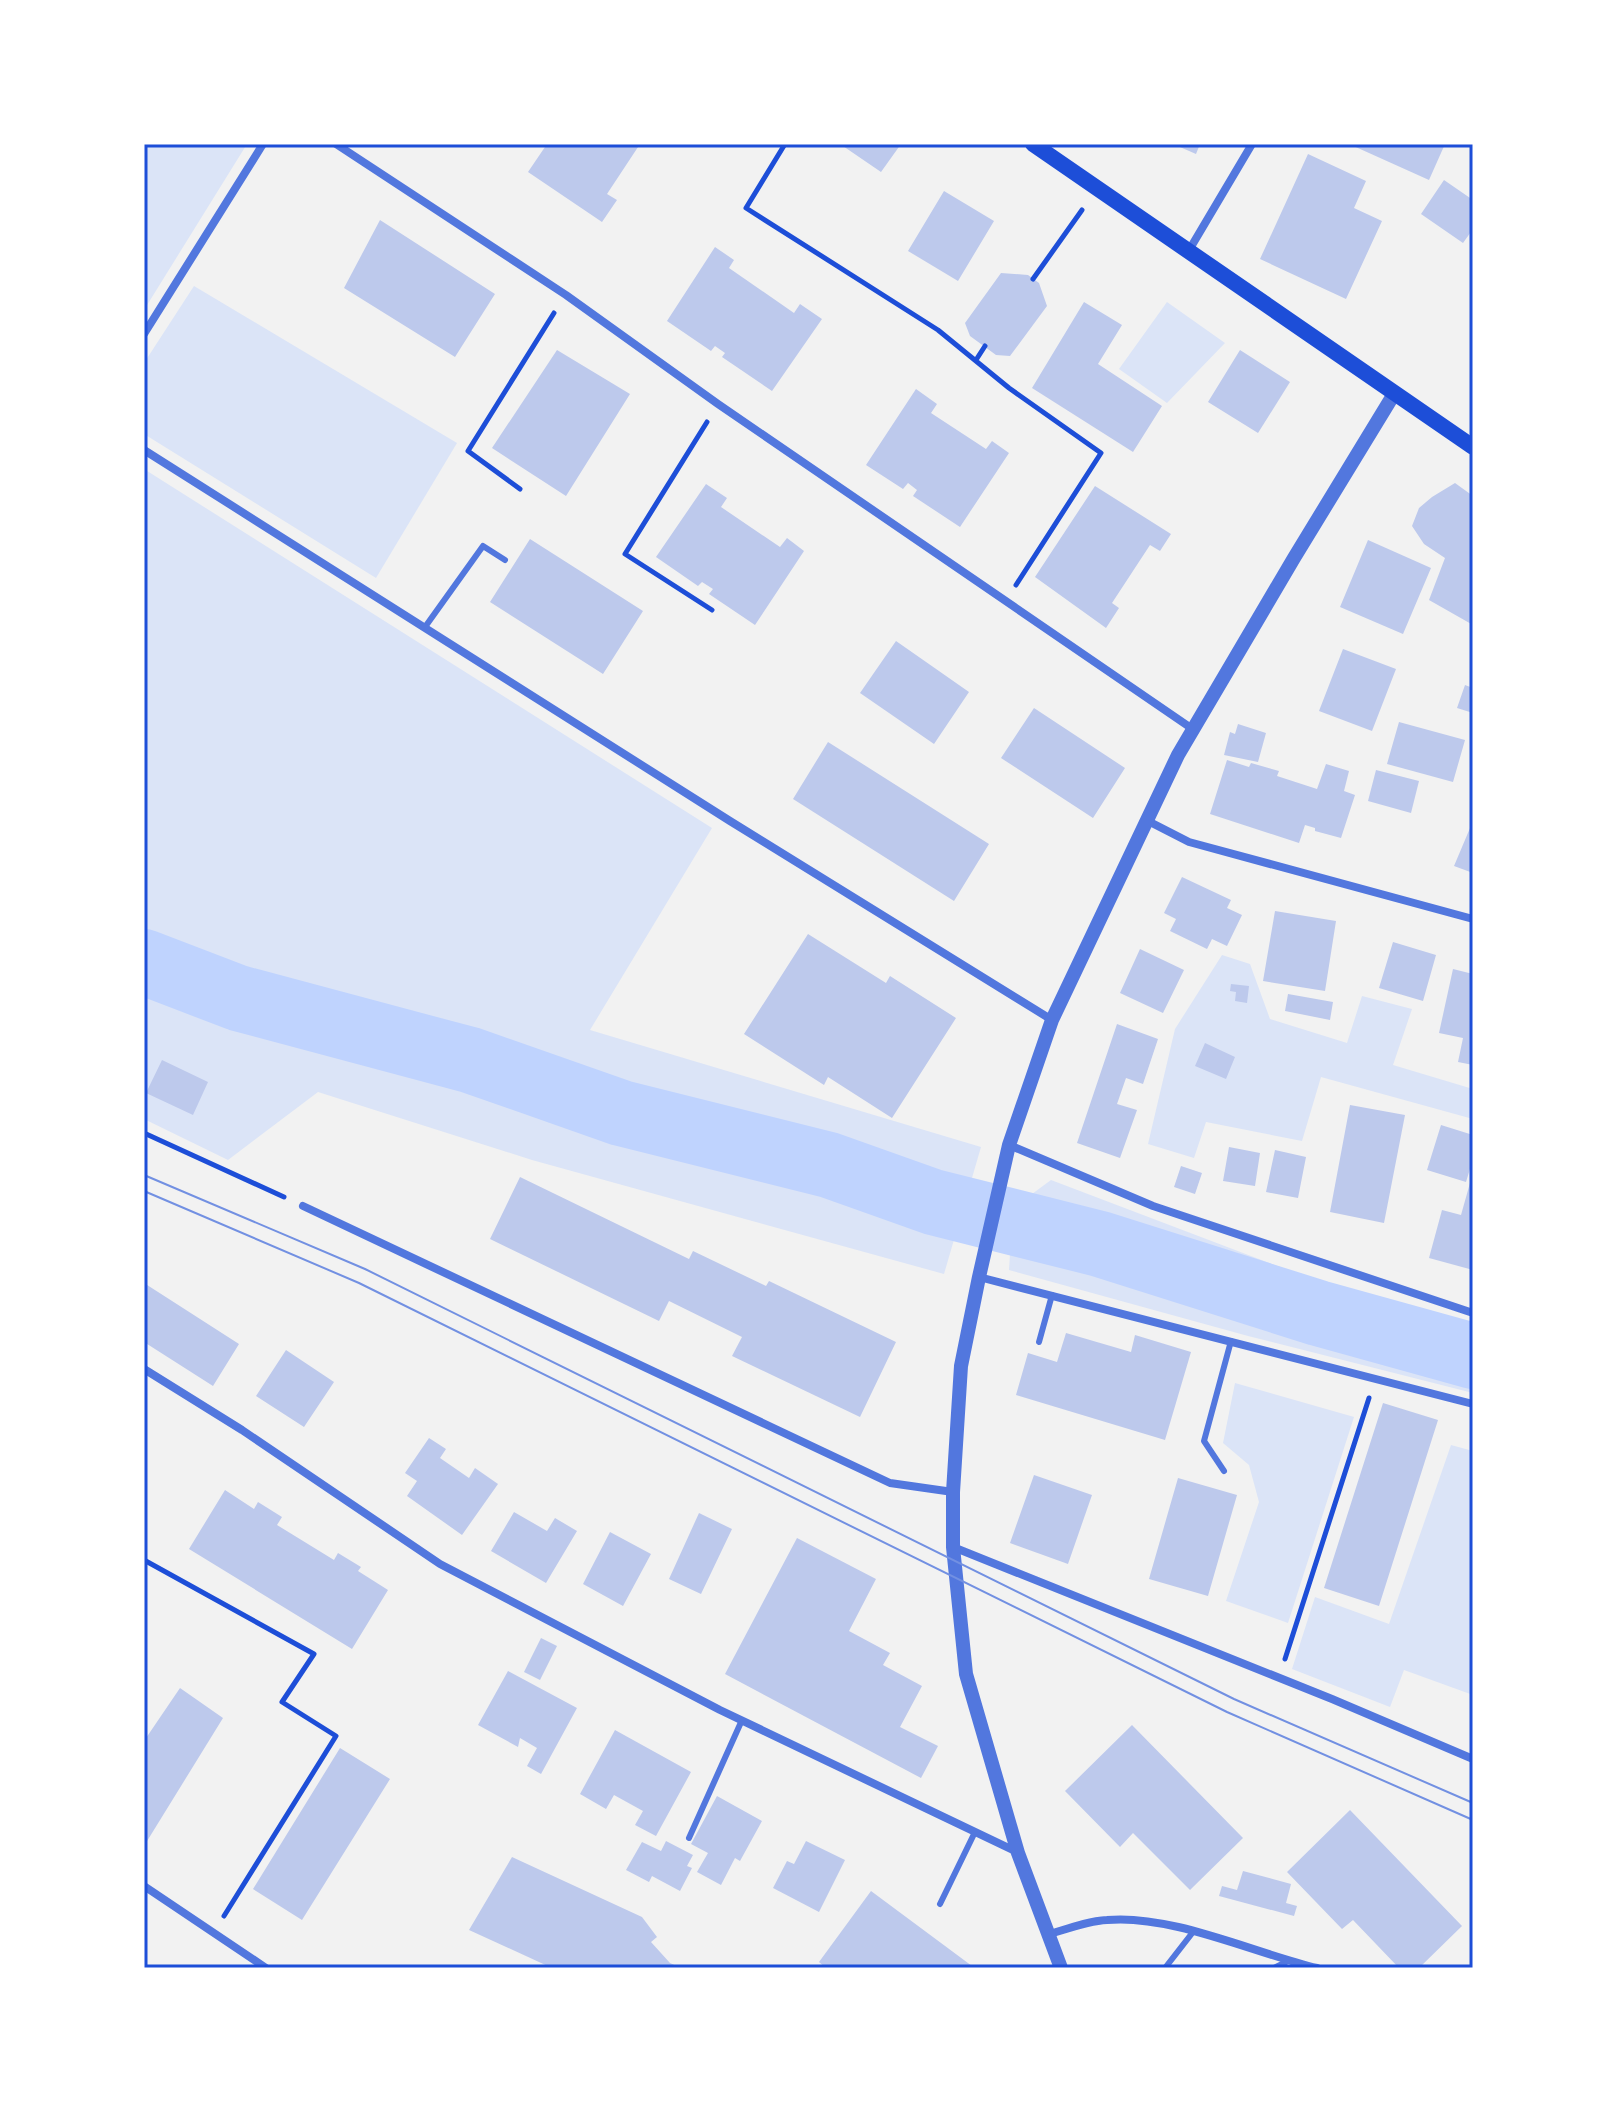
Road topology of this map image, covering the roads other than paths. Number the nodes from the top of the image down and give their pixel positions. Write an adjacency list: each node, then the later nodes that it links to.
1 (263, 144): 6 (street)
2 (336, 144): 12 (street)
3 (1033, 144): 5 (main road)
4 (1252, 144): 5 (street)
5 (1188, 252): 7 (main road)
6 (144, 334)
7 (1394, 394): 8 (main road); 12 (street)
8 (1473, 447)
9 (144, 450): 11 (street)
10 (505, 560): 11 (lane)
11 (425, 627): 15 (street)
12 (1194, 730): 13 (street)
13 (1146, 820): 14 (street); 15 (street)
14 (1473, 919)
15 (1052, 1020): 16 (street)
16 (1009, 1145): 18 (street); 20 (street)
17 (303, 1206): 26 (street)
18 (979, 1277): 19 (street); 26 (street)
19 (1052, 1295): 21 (street); 22 (lane)
20 (1473, 1313)
21 (1231, 1341): 24 (street); 25 (lane)
22 (1039, 1342)
23 (144, 1370): 28 (street)
24 (1473, 1404)
25 (1224, 1471)
26 (953, 1492): 27 (street)
27 (953, 1547): 29 (street); 32 (street)
28 (742, 1720): 30 (street); 31 (lane)
29 (1473, 1759)
30 (975, 1832): 32 (street); 34 (lane)
31 (689, 1838)
32 (1018, 1853): 36 (street)
33 (144, 1886): 38 (street)
34 (940, 1904)
35 (1193, 1932): 36 (street); 37 (street); 40 (lane)
36 (1047, 1935): 39 (street)
37 (1288, 1961): 41 (lane); 42 (street)
38 (266, 1968)
39 (1061, 1968)
40 (1165, 1968)
41 (1274, 1968)
42 (1317, 1968)

